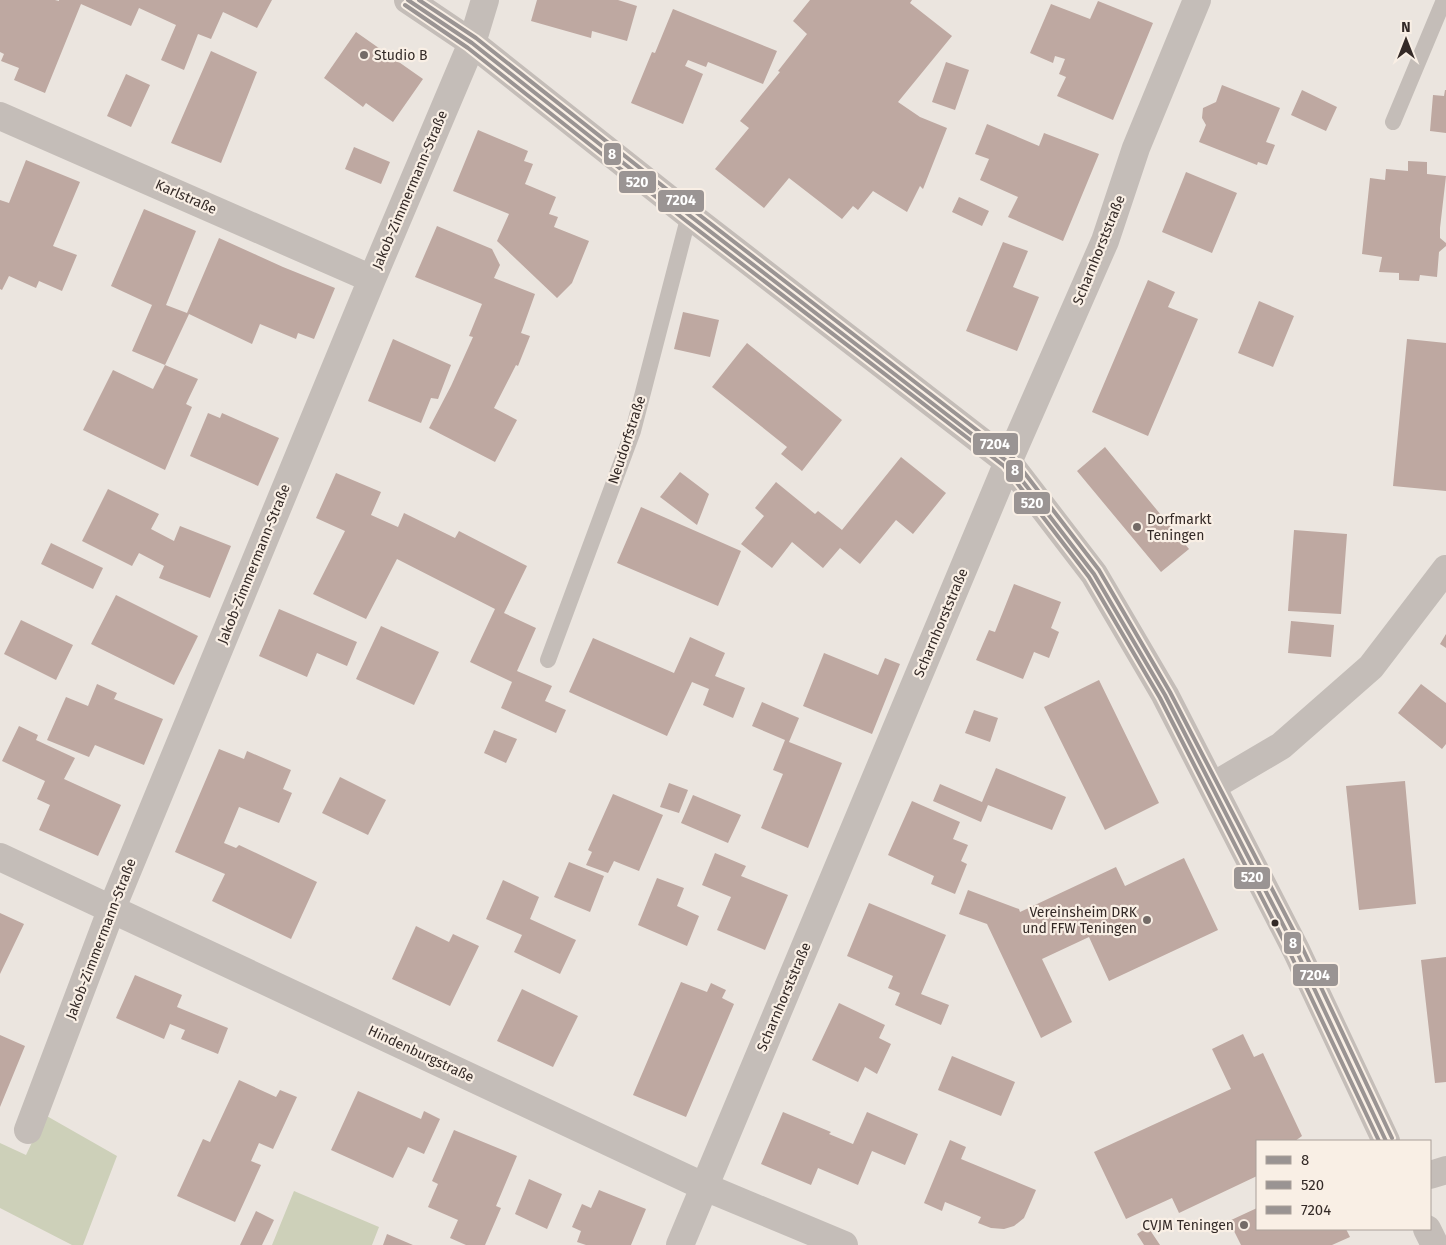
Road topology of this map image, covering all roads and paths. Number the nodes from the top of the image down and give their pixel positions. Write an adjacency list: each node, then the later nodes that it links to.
1 (408, 0): 5 (street)
2 (484, 0): 5 (street, Jakob-Zimmermann-Straße)
3 (1197, 0): 10 (street, Scharnhorststraße)
4 (1444, 0): 7 (lane)
5 (472, 43): 8 (street); 9 (street, Jakob-Zimmermann-Straße)
6 (0, 116): 9 (street, Karlstraße)
7 (1393, 122)
8 (689, 214): 10 (street); 12 (lane, Neudorfstraße)
9 (372, 279): 15 (street, Jakob-Zimmermann-Straße)
10 (1008, 462): 13 (street); 20 (street, Scharnhorststraße)
11 (1446, 569): 13 (street)
12 (548, 660)
13 (1213, 786): 17 (street)
14 (0, 857): 15 (street, Hindenburgstraße)
15 (112, 908): 16 (street, Jakob-Zimmermann-Straße); 20 (street, Hindenburgstraße)
16 (28, 1130)
17 (1386, 1140)
18 (1446, 1170): 19 (street)
19 (1431, 1175)
20 (705, 1187): 22 (street, Scharnhorststraße); 23 (street, Hindenburgstraße)
21 (1428, 1230): 24 (street)
22 (680, 1245)
23 (844, 1245)
24 (1435, 1245)

